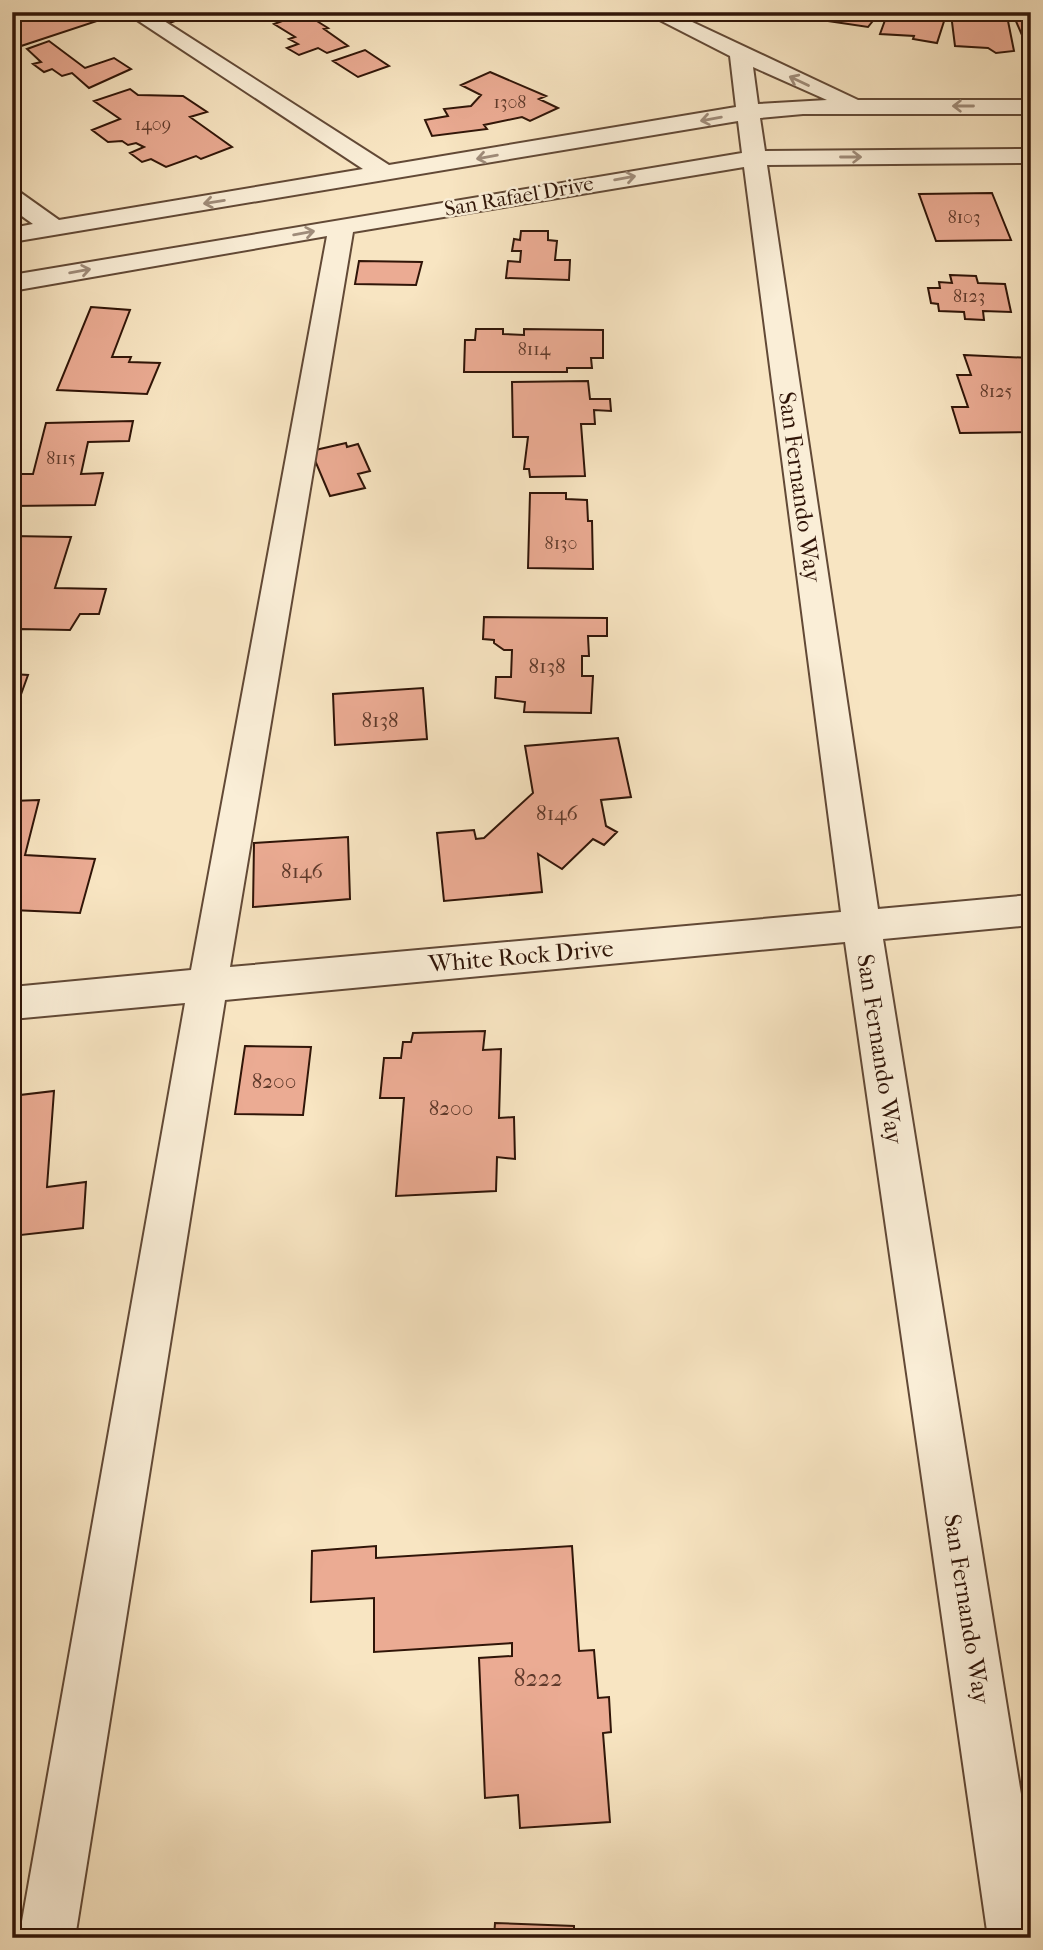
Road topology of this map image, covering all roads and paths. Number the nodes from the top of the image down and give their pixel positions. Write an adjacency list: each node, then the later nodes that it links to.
1 (135, 12): 9 (street)
2 (654, 12): 3 (street)
3 (740, 53): 4 (street, one-way to 3); 6 (street, San Fernando Way)
4 (859, 106): 5 (street, San Rafael Drive, one-way to 4); 6 (street, San Rafael Drive)
5 (1031, 107)
6 (749, 112): 8 (street, San Fernando Way); 9 (street, San Rafael Drive, one-way to 9)
7 (1031, 156): 8 (street, San Rafael Drive, one-way to 7)
8 (757, 158): 12 (street, San Rafael Drive, one-way to 8); 16 (street, San Fernando Way)
9 (387, 174): 11 (street, San Rafael Drive, one-way to 11)
10 (12, 198): 11 (street)
11 (53, 227): 13 (street, San Rafael Drive)
12 (341, 227): 14 (street, San Rafael Drive, one-way to 12); 17 (street)
13 (12, 235)
14 (12, 283)
15 (1031, 910): 16 (street, White Rock Drive)
16 (861, 925): 17 (street, White Rock Drive); 20 (street, San Fernando Way)
17 (208, 985): 18 (street, White Rock Drive); 19 (street)
18 (12, 1003)
19 (47, 1938)
20 (1016, 1938)

